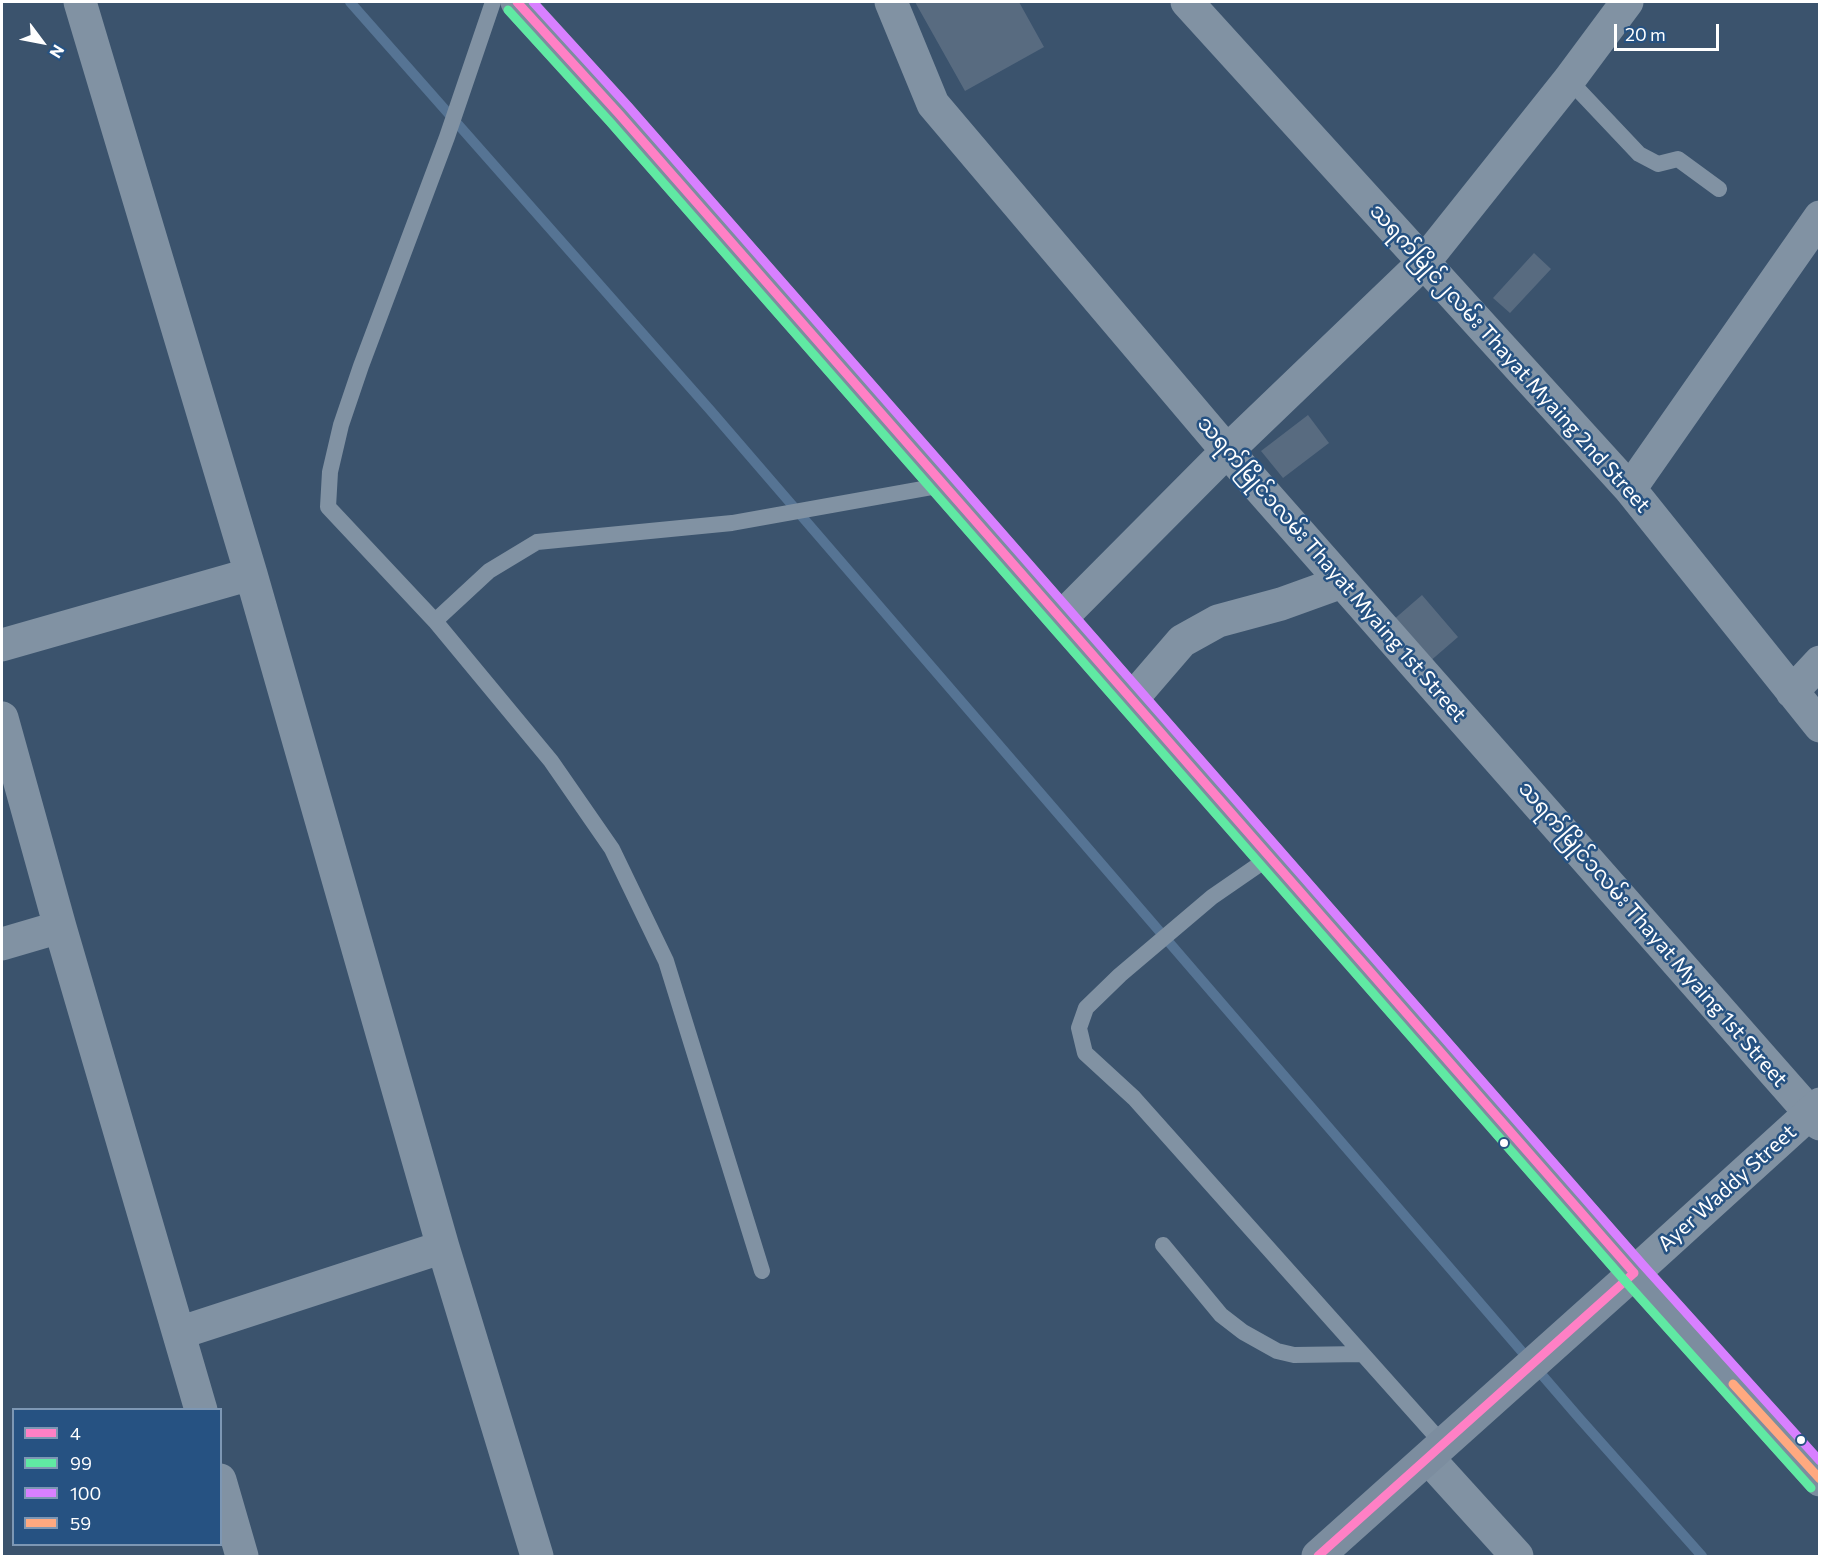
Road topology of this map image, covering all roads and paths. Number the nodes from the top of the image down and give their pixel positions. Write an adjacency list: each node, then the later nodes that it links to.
1 (81, 2): 14 (street)
2 (493, 2): 17 (lane)
3 (517, 2): 12 (main road)
4 (891, 2): 11 (street, သရက်မြိုင်၁လမ်း Thayat Myaing 1st Street)
5 (1187, 2): 10 (street, သရက်မြိုင်၂လမ်း Thayat Myaing 2nd Street)
6 (1628, 2): 7 (street)
7 (1569, 80): 8 (lane); 10 (street)
8 (1719, 189)
9 (1820, 217): 13 (street)
10 (1424, 262): 11 (street); 13 (street, သရက်မြိုင်၂လမ်း Thayat Myaing 2nd Street)
11 (1227, 451): 15 (street, သရက်မြိုင်၁လမ်း Thayat Myaing 1st Street); 16 (street)
12 (944, 485): 16 (main road); 17 (lane)
13 (1630, 489): 20 (street, သရက်မြိုင်၂လမ်း Thayat Myaing 2nd Street)
14 (252, 574): 18 (street); 29 (street)
15 (1342, 582): 21 (street); 27 (street, သရက်မြိုင်၁လမ်း Thayat Myaing 1st Street)
16 (1061, 618): 21 (main road)
17 (435, 621): 30 (lane)
18 (2, 645)
19 (1820, 662): 20 (street)
20 (1792, 692): 23 (street, သရက်မြိုင်၂လမ်း Thayat Myaing 2nd Street)
21 (1132, 699): 24 (main road)
22 (2, 718): 25 (street)
23 (1820, 726)
24 (1270, 857): 31 (main road); 33 (lane)
25 (60, 927): 26 (street); 32 (street)
26 (2, 944)
27 (1816, 1113): 31 (street, Ayer Waddy Street)
28 (1163, 1245): 33 (lane)
29 (443, 1247): 32 (street); 39 (street)
30 (762, 1271)
31 (1634, 1273): 35 (main road); 36 (main road)
32 (179, 1333): 34 (street)
33 (1362, 1354): 35 (lane)
34 (200, 1408)
35 (1436, 1451): 40 (main road); 41 (street)
36 (1820, 1480)
37 (222, 1487): 38 (street)
38 (242, 1557)
39 (537, 1557)
40 (1318, 1557)
41 (1517, 1557)

